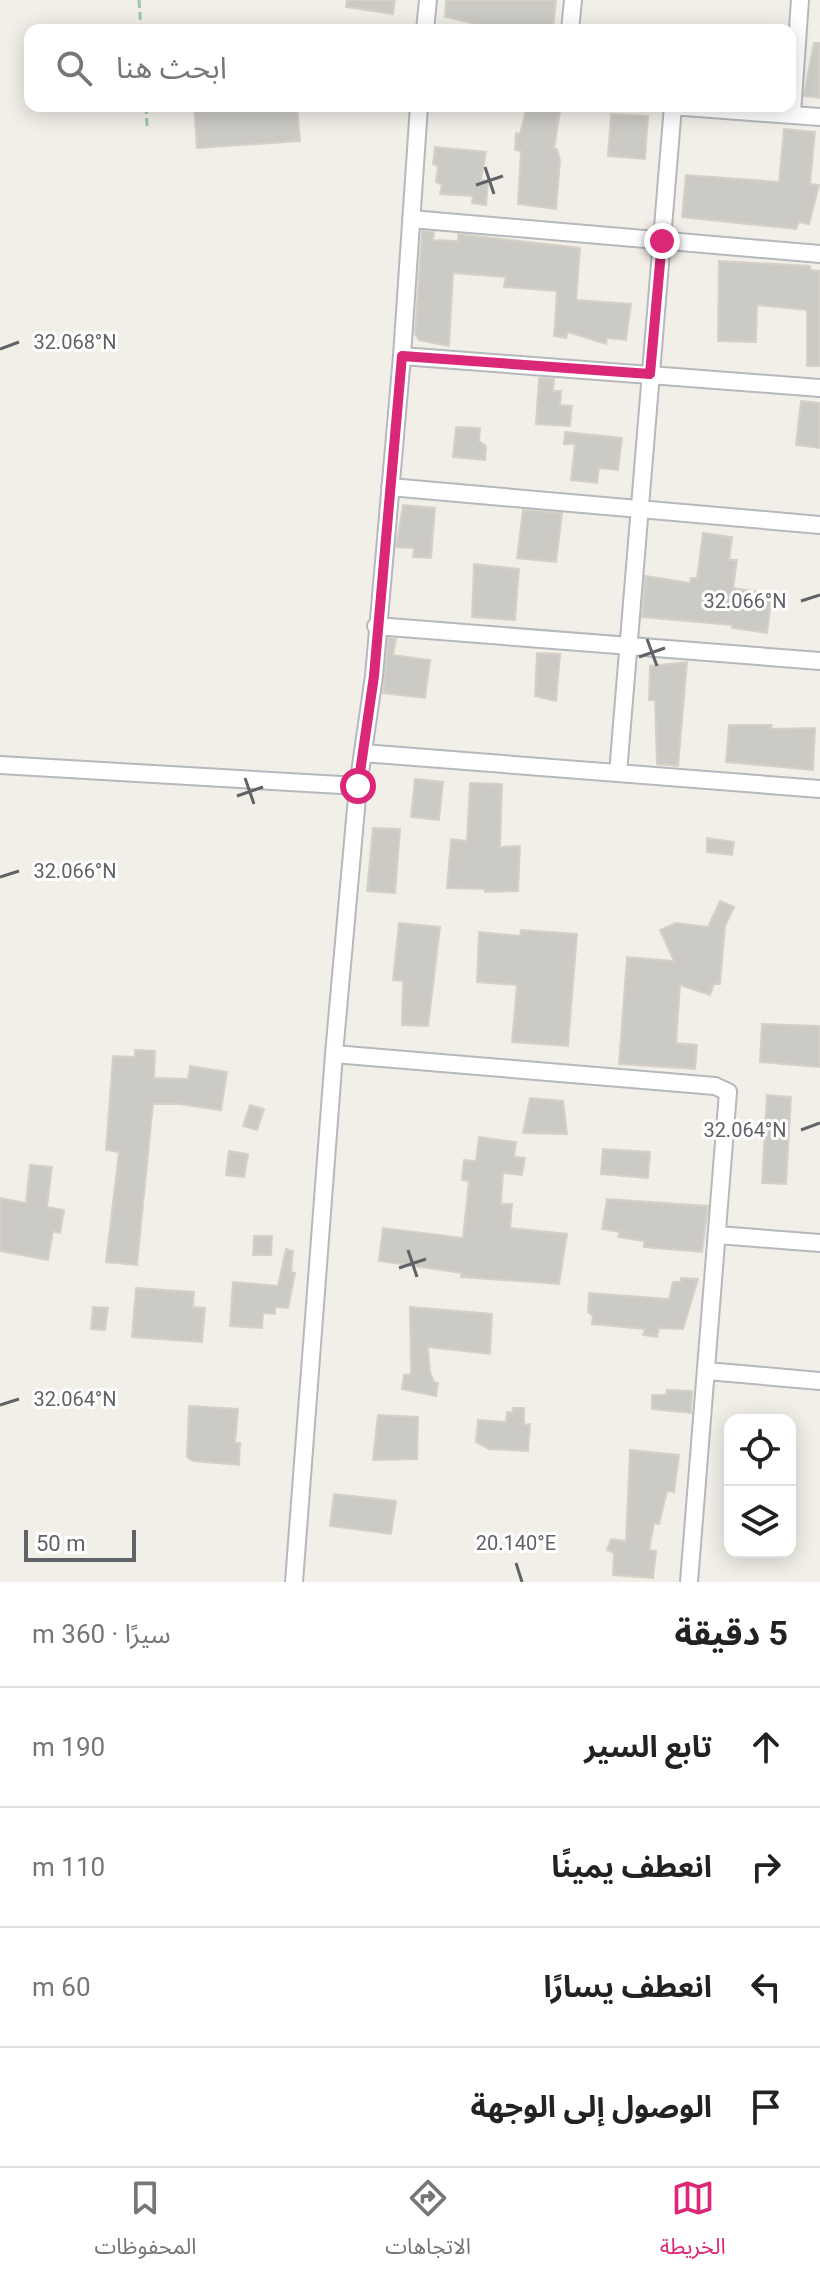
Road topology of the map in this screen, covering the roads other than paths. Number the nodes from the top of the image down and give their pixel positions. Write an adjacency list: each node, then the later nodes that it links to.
1 (428, 0): 4 (street)
2 (573, 0): 5 (street)
3 (800, 0): 6 (street)
4 (426, 24)
5 (571, 24)
6 (796, 56)
7 (419, 112): 12 (street)
8 (672, 112): 13 (street)
9 (775, 112): 10 (street)
10 (792, 113): 11 (street)
11 (820, 117)
12 (411, 219): 13 (street); 15 (street)
13 (662, 241): 14 (street); 16 (street)
14 (820, 254)
15 (402, 356): 16 (street); 18 (street)
16 (650, 374): 17 (street); 19 (street)
17 (820, 388)
18 (390, 487): 19 (street); 21 (street)
19 (639, 509): 20 (street); 22 (street)
20 (820, 525)
21 (376, 626): 22 (street); 24 (street)
22 (628, 644): 23 (street); 26 (street)
23 (820, 661)
24 (363, 753): 26 (street); 27 (street)
25 (0, 765): 27 (street)
26 (618, 773): 28 (street)
27 (358, 786): 29 (street)
28 (820, 789)
29 (334, 1054): 30 (street); 34 (street)
30 (718, 1235): 31 (street); 32 (street)
31 (820, 1243)
32 (707, 1371): 33 (street); 35 (street)
33 (820, 1381)
34 (294, 1582)
35 (689, 1582)

